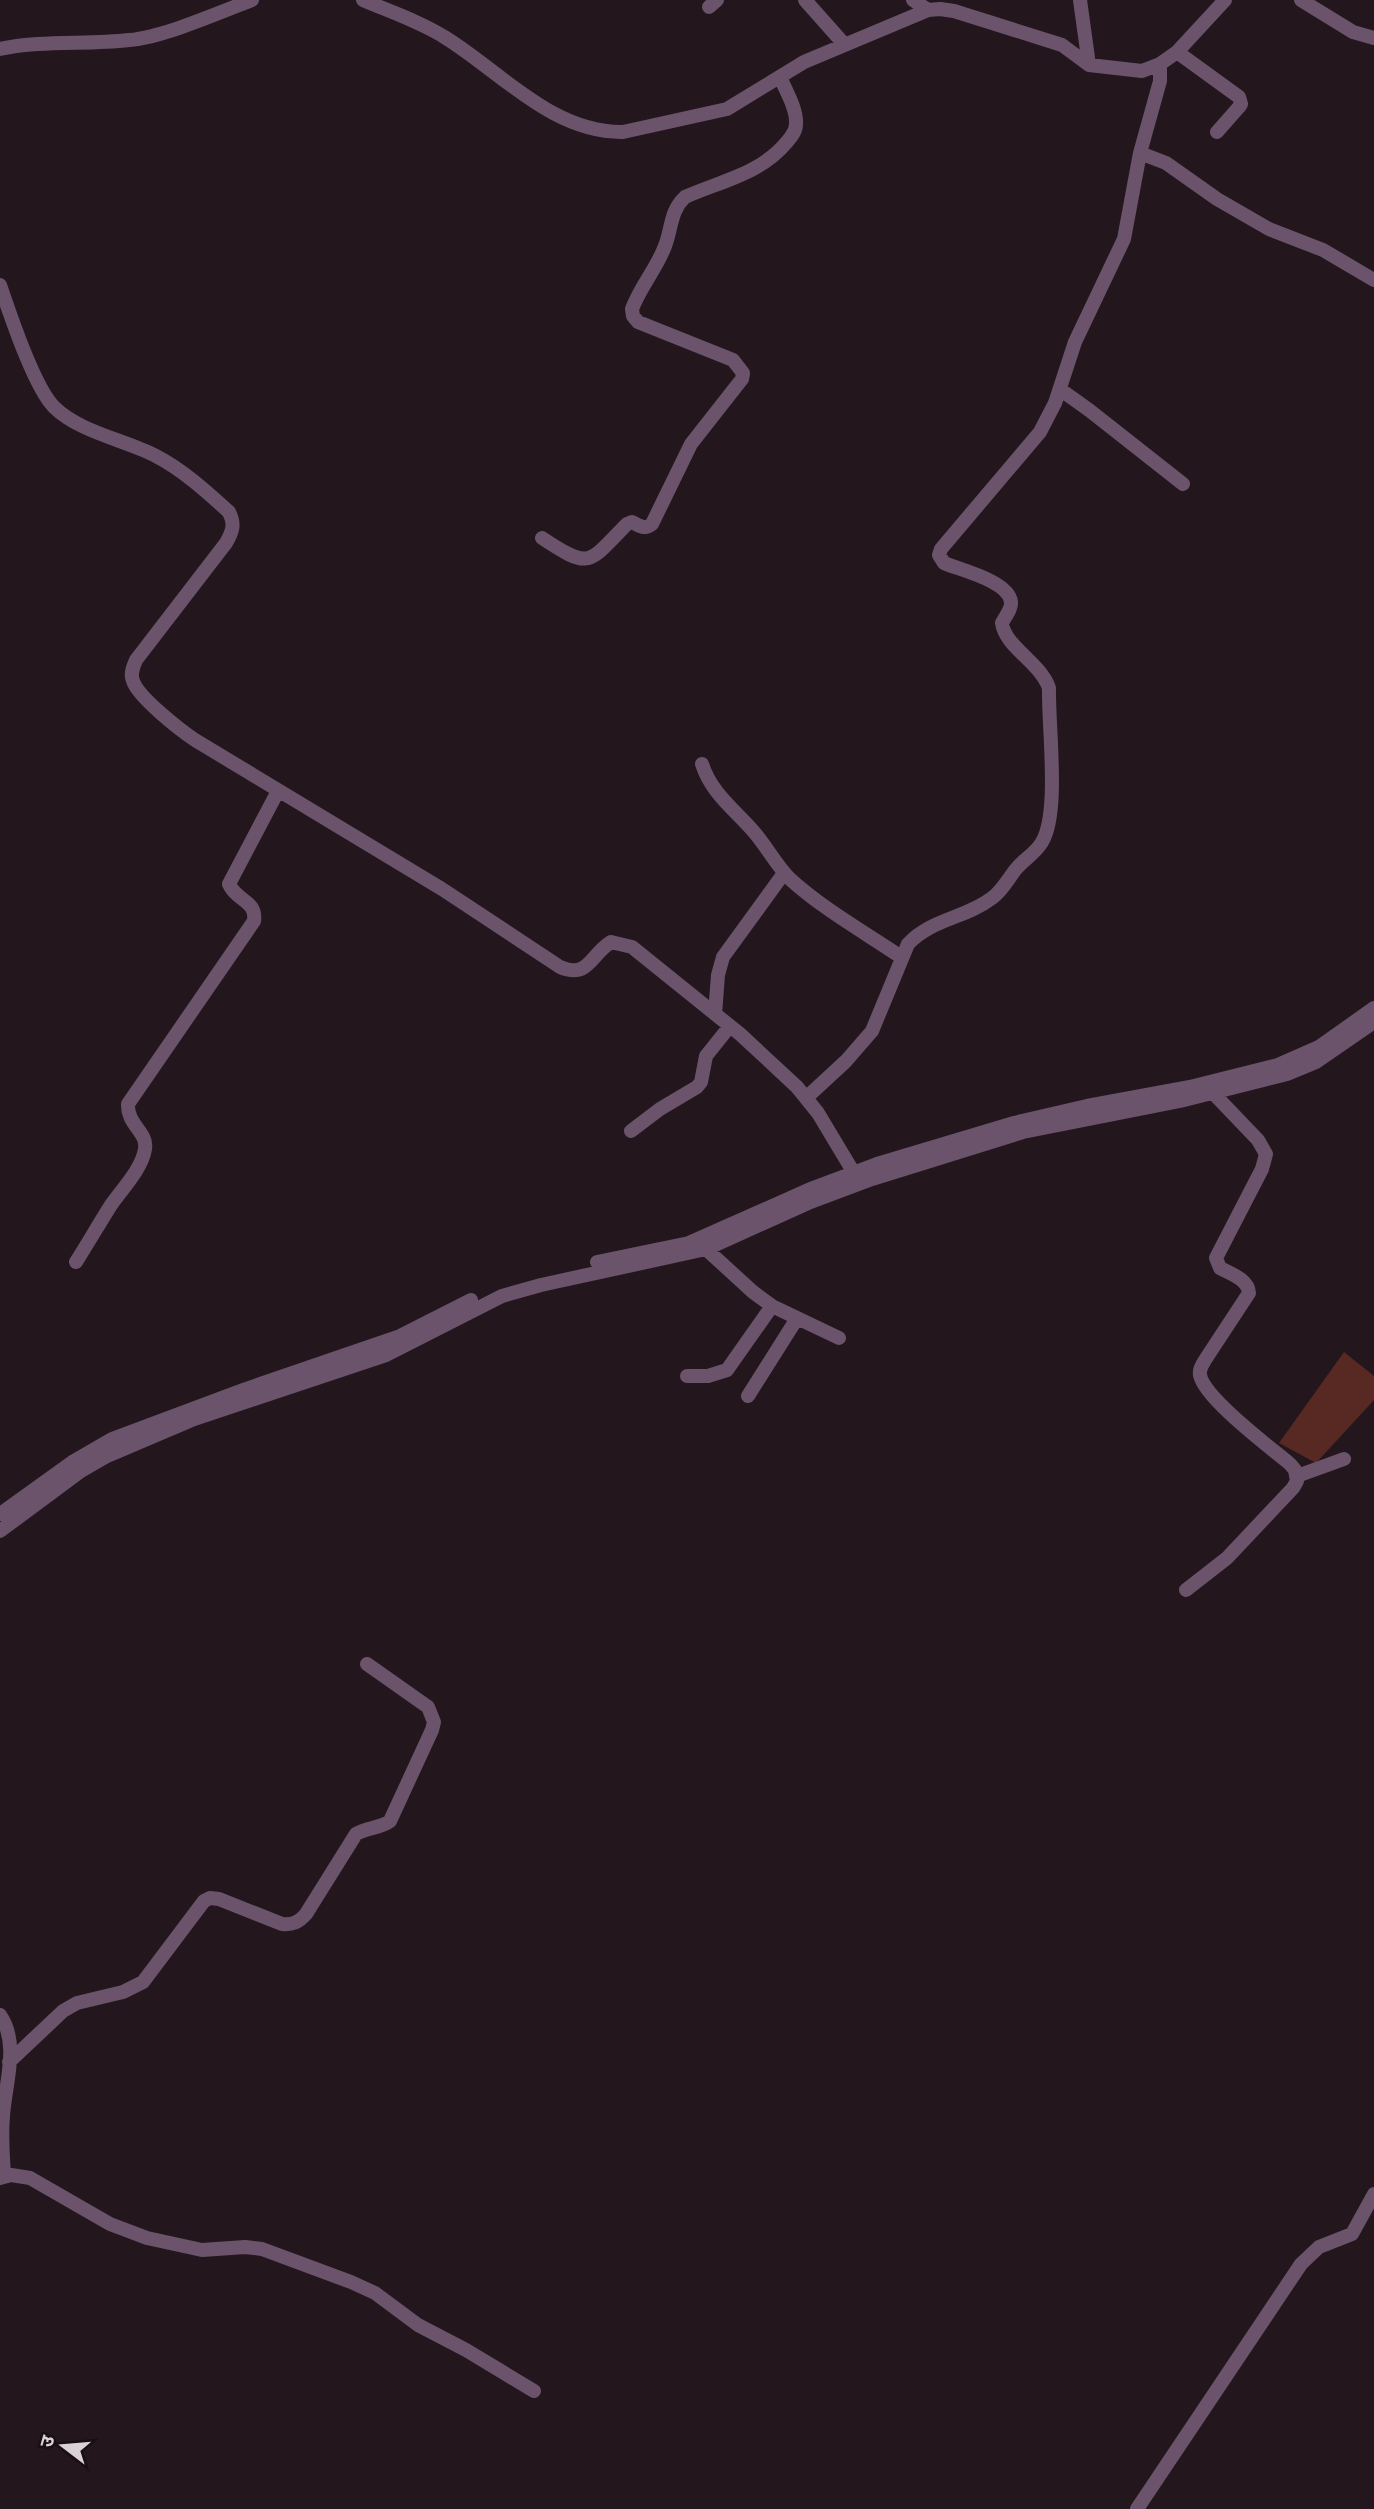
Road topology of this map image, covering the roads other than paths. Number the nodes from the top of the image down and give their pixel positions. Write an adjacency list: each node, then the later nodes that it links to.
1 (252, 0): 11 (street)
2 (363, 0): 15 (street)
3 (805, 0): 10 (street)
4 (913, 0): 8 (street)
5 (1080, 0): 14 (street)
6 (1225, 0): 12 (street)
7 (1301, 0): 9 (street)
8 (928, 10): 10 (street); 14 (street)
9 (1374, 38)
10 (844, 44): 15 (street)
11 (0, 49)
12 (1177, 52): 13 (street); 16 (street)
13 (1160, 64): 14 (street); 17 (street)
14 (1089, 65)
15 (780, 77): 22 (street)
16 (1217, 131)
17 (1140, 153): 18 (street); 20 (street)
18 (1374, 281)
19 (0, 285): 24 (street)
20 (1060, 390): 21 (street); 26 (street)
21 (1183, 484)
22 (542, 538)
23 (702, 764): 25 (street)
24 (278, 791): 28 (street); 36 (street)
25 (784, 873): 26 (street); 28 (street)
26 (901, 957): 32 (street)
27 (1374, 1008): 34 (street)
28 (715, 1014): 30 (street)
29 (1374, 1022): 31 (street)
30 (730, 1026): 32 (street); 33 (street)
31 (1213, 1093): 35 (street); 43 (street)
32 (807, 1097): 34 (street)
33 (631, 1131)
34 (854, 1173): 44 (street)
35 (706, 1249): 37 (street); 45 (street)
36 (76, 1262)
37 (772, 1306): 38 (street); 40 (street)
38 (796, 1320): 39 (street); 41 (street)
39 (839, 1338)
40 (687, 1376)
41 (748, 1396)
42 (1344, 1459): 43 (street)
43 (1297, 1476): 46 (street)
44 (0, 1514)
45 (0, 1531)
46 (1186, 1590)
47 (368, 1664): 49 (street)
48 (0, 2015): 49 (street)
49 (9, 2062): 50 (street)
50 (2, 2177): 52 (street)
51 (1374, 2194): 53 (street)
52 (534, 2391)
53 (1137, 2509)

